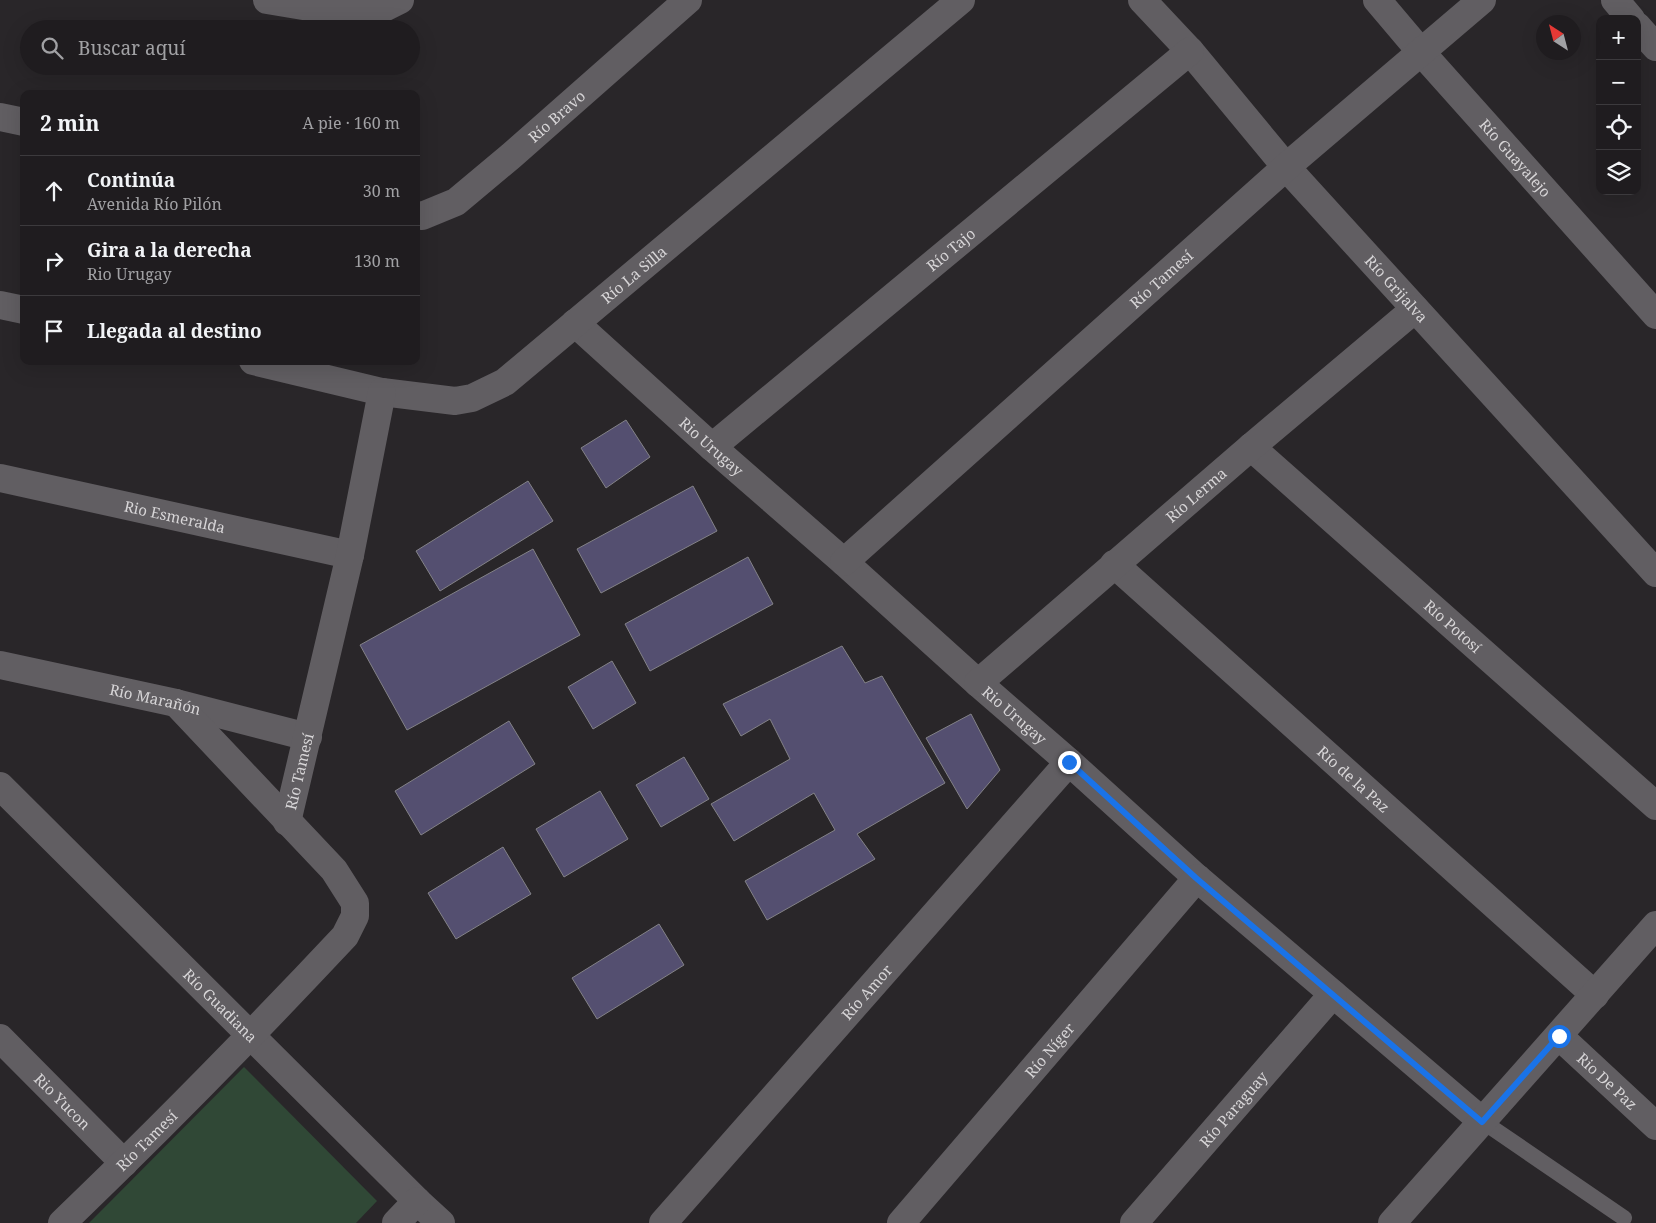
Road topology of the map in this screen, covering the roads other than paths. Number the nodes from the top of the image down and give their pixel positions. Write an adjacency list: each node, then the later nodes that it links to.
1 (267, 0): 2 (street)
2 (400, 0)
3 (688, 0): 17 (street, Río Bravo)
4 (961, 0): 22 (street, Río La Silla)
5 (1142, 0): 12 (street, Río Grijalva)
6 (1378, 0): 13 (street, Río Guayalejo)
7 (1482, 0): 13 (street, Río Tamesí)
8 (1615, 0): 9 (street)
9 (1628, 15)
10 (1641, 30): 11 (street)
11 (1656, 47)
12 (1190, 50): 16 (street, Río Grijalva); 26 (street, Río Tajo)
13 (1421, 52): 16 (street, Río Tamesí); 21 (street, Río Guayalejo)
14 (0, 117): 15 (street)
15 (20, 121)
16 (1286, 167): 20 (street, Río Grijalva); 29 (street, Río Tamesí)
17 (420, 216)
18 (0, 305): 19 (street)
19 (20, 309)
20 (1415, 309): 25 (street, Río Lerma); 31 (street, Río Grijalva)
21 (1656, 315)
22 (575, 323): 24 (street, Río La Silla); 26 (street, Rio Urugay)
23 (270, 365): 24 (street, Río La Silla)
24 (382, 392): 28 (street, Río Tamesí)
25 (1251, 447): 30 (street, Río Lerma); 38 (street, Río Potosí)
26 (712, 448): 29 (street, Rio Urugay)
27 (0, 478): 28 (street, Rio Esmeralda)
28 (350, 555): 35 (street, Río Tamesí)
29 (844, 562): 33 (street, Rio Urugay)
30 (1114, 564): 33 (street, Río Lerma); 43 (street, Río de la Paz)
31 (1656, 573)
32 (0, 666): 34 (street, Río Marañón)
33 (978, 682): 36 (street, Rio Urugay)
34 (176, 704): 35 (street, Río Marañón); 39 (street)
35 (308, 736): 39 (street, Río Tamesí)
36 (1069, 762): 40 (street, Rio Urugay); 55 (street, Río Amor)
37 (0, 786): 45 (street, Río Guadiana)
38 (1656, 806)
39 (287, 822): 45 (street, Río Tamesí)
40 (1196, 878): 42 (street, Rio Urugay); 56 (street, Río Níger)
41 (1656, 925): 43 (street)
42 (1333, 994): 47 (street, Rio Urugay); 57 (street, Río Paraguay)
43 (1595, 994): 44 (street)
44 (1559, 1036): 47 (street); 48 (street, Rio De Paz)
45 (250, 1037): 49 (street, Río Tamesí); 50 (street, Río Guadiana)
46 (0, 1038): 49 (street, Rio Yucon)
47 (1482, 1122): 51 (lane); 58 (street)
48 (1656, 1126)
49 (124, 1163): 52 (street, Río Tamesí)
50 (417, 1201): 53 (street); 54 (street, Río Guadiana)
51 (1624, 1218)
52 (62, 1223)
53 (396, 1223)
54 (442, 1223)
55 (663, 1223)
56 (901, 1223)
57 (1134, 1223)
58 (1392, 1223)

